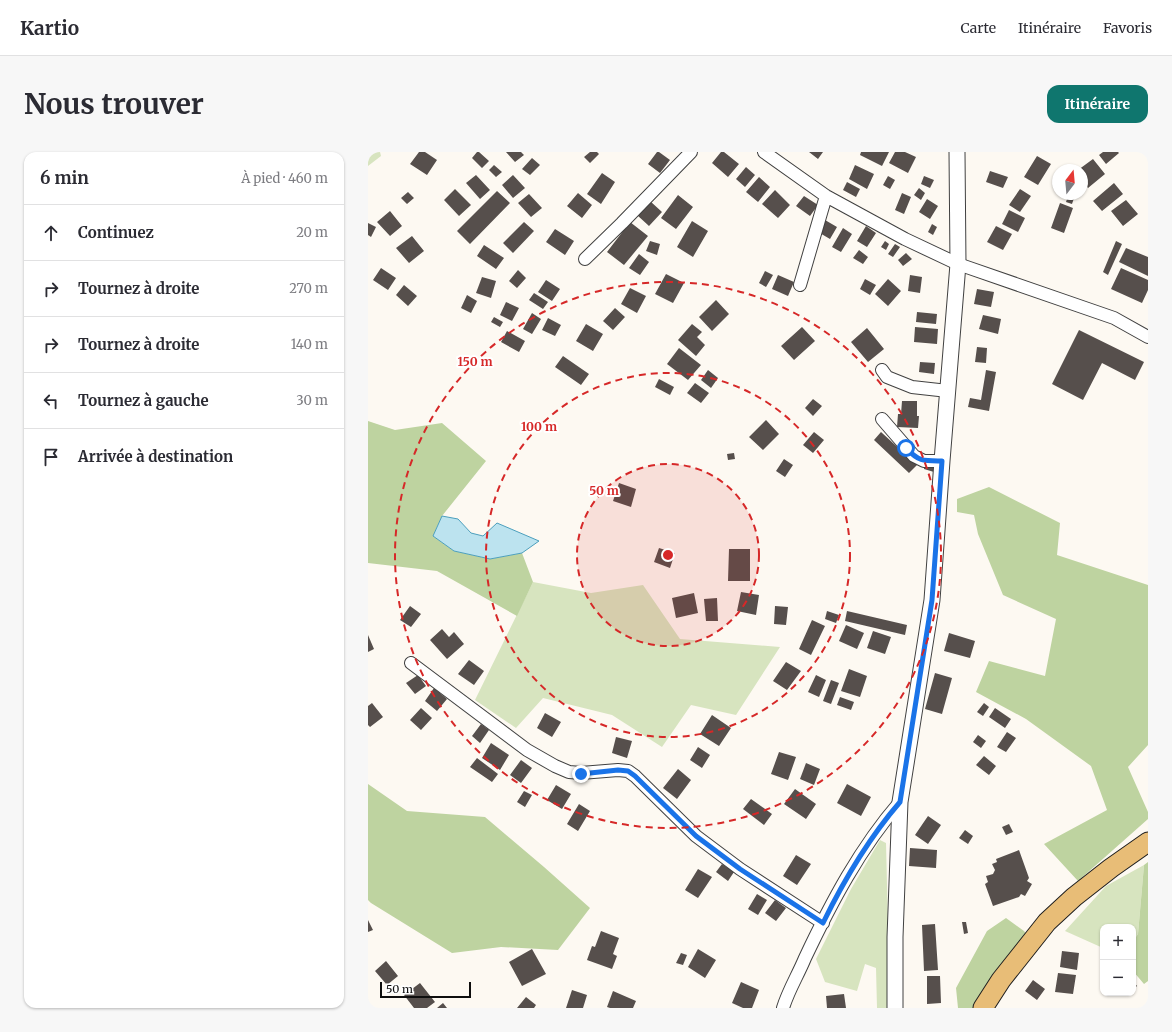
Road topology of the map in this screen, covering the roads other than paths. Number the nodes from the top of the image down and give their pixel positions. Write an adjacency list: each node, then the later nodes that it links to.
1 (691, 152): 5 (street)
2 (764, 152): 4 (street)
3 (957, 152): 6 (street)
4 (826, 196): 6 (street); 7 (street)
5 (585, 259)
6 (958, 264): 8 (street); 10 (street)
7 (800, 285)
8 (1148, 337)
9 (882, 370): 10 (street)
10 (948, 391): 12 (street)
11 (882, 419): 12 (street)
12 (942, 461): 14 (street)
13 (411, 663): 16 (street)
14 (900, 802): 16 (street); 18 (street)
15 (1148, 842): 19 (main road)
16 (823, 923): 17 (street)
17 (782, 1008)
18 (895, 1008)
19 (983, 1008)

